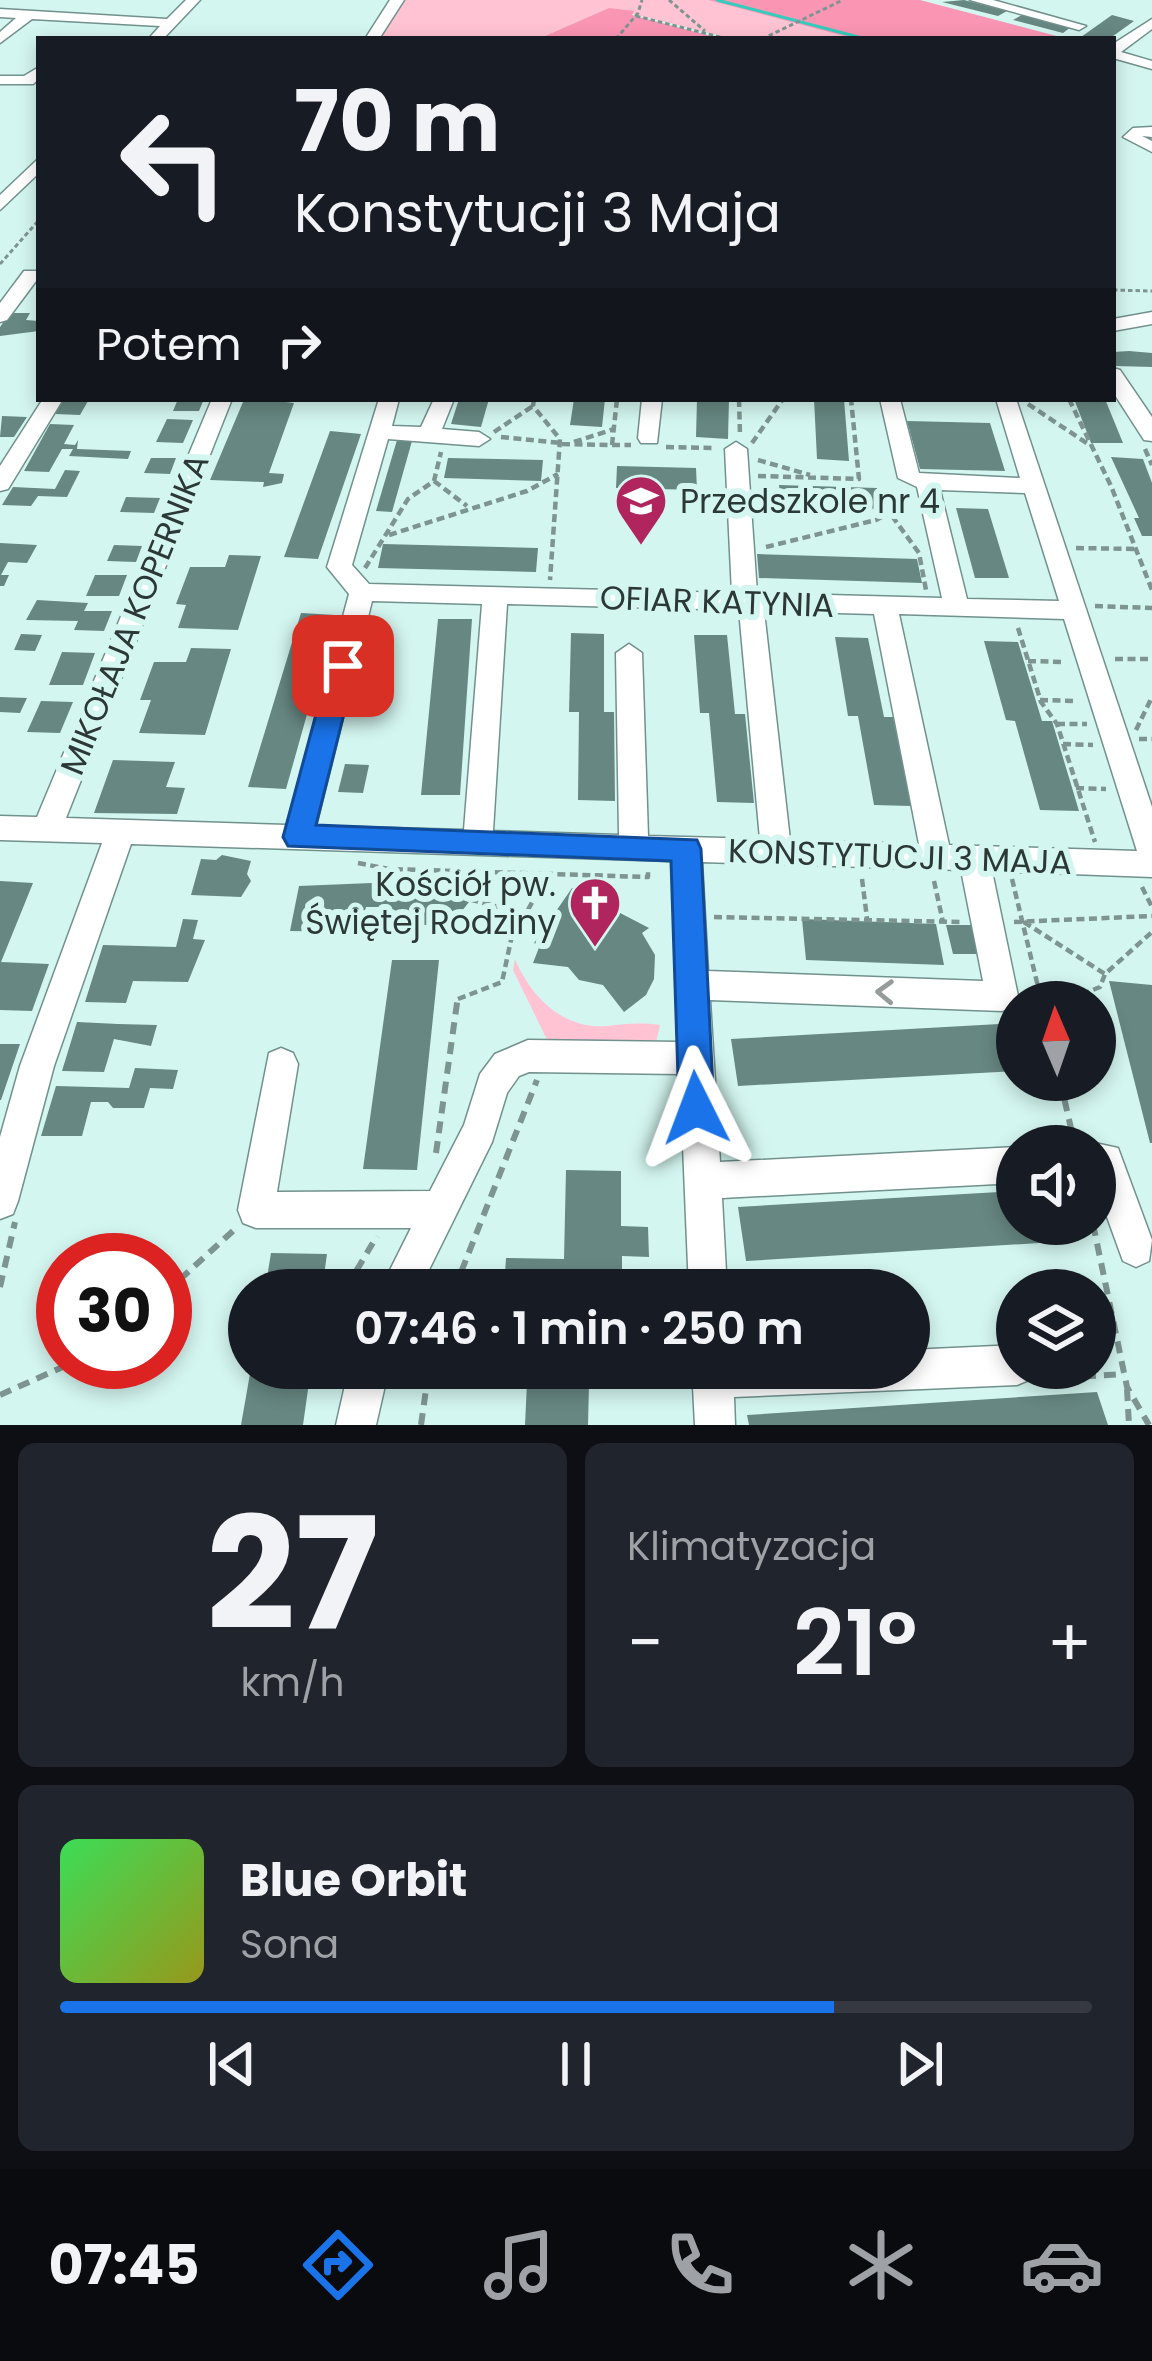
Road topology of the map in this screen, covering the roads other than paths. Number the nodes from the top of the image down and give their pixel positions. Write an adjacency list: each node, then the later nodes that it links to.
1 (193, 0): 7 (street)
2 (397, 0): 12 (street)
3 (977, 0): 9 (street)
4 (0, 13): 5 (street)
5 (28, 15): 6 (street); 13 (street)
6 (94, 19): 7 (street); 10 (street)
7 (170, 23): 11 (street)
8 (1152, 23): 14 (street)
9 (1079, 26)
10 (76, 36)
11 (158, 36)
12 (374, 36)
13 (0, 39)
14 (1116, 51)
15 (1116, 54): 16 (street)
16 (1152, 65)
17 (36, 74): 18 (street)
18 (0, 80)
19 (1152, 132): 20 (street)
20 (1152, 147)
21 (36, 166): 22 (street)
22 (0, 205)
23 (0, 268): 24 (street)
24 (35, 276): 25 (street)
25 (0, 316)
26 (1152, 318): 27 (street)
27 (1116, 324)
28 (1116, 380): 38 (street)
29 (50, 402): 42 (street)
30 (221, 402): 53 (street, MIKOŁAJA KOPERNIKA)
31 (388, 402): 36 (street)
32 (443, 402): 37 (street)
33 (652, 402): 40 (street)
34 (891, 402): 44 (street)
35 (1007, 402): 43 (street)
36 (378, 432): 37 (street); 45 (street)
37 (429, 434): 39 (street)
38 (1152, 435)
39 (485, 437)
40 (648, 443)
41 (738, 449): 47 (street)
42 (0, 484)
43 (1032, 486): 44 (street); 50 (street)
44 (929, 489): 49 (street)
45 (362, 577): 46 (street, OFIAR KATYNIA); 55 (street)
46 (496, 595): 47 (street, OFIAR KATYNIA); 56 (street)
47 (748, 602): 48 (street, OFIAR KATYNIA); 58 (street)
48 (886, 606): 49 (street, OFIAR KATYNIA); 62 (street)
49 (957, 607): 50 (street, OFIAR KATYNIA)
50 (1078, 608): 59 (street)
51 (629, 653): 60 (street)
52 (0, 828): 53 (street, KONSTYTUCJI 3 MAJA)
53 (47, 829): 54 (street, KONSTYTUCJI 3 MAJA)
54 (121, 831): 55 (street, KONSTYTUCJI 3 MAJA); 70 (street)
55 (298, 837): 56 (street, KONSTYTUCJI 3 MAJA)
56 (478, 841): 60 (street, KONSTYTUCJI 3 MAJA)
57 (686, 849): 58 (street, KONSTYTUCJI 3 MAJA); 60 (street, KONSTYTUCJI 3 MAJA); 64 (street)
58 (776, 852): 62 (street, KONSTYTUCJI 3 MAJA)
59 (1152, 852)
60 (641, 854)
61 (974, 860): 62 (street, KONSTYTUCJI 3 MAJA); 63 (street, KONSTYTUCJI 3 MAJA); 64 (street, one-way to 64)
62 (934, 865)
63 (1143, 873)
64 (692, 985): 65 (street)
65 (693, 1058): 68 (street); 71 (street)
66 (281, 1064): 71 (street)
67 (996, 1166): 68 (street)
68 (701, 1181): 74 (street)
69 (1116, 1190): 72 (street)
70 (8, 1208)
71 (428, 1209): 73 (street)
72 (1136, 1248)
73 (407, 1269)
74 (706, 1269)
75 (996, 1366): 76 (street)
76 (930, 1367)
77 (364, 1389): 79 (street)
78 (713, 1389): 80 (street)
79 (356, 1425)
80 (715, 1425)

